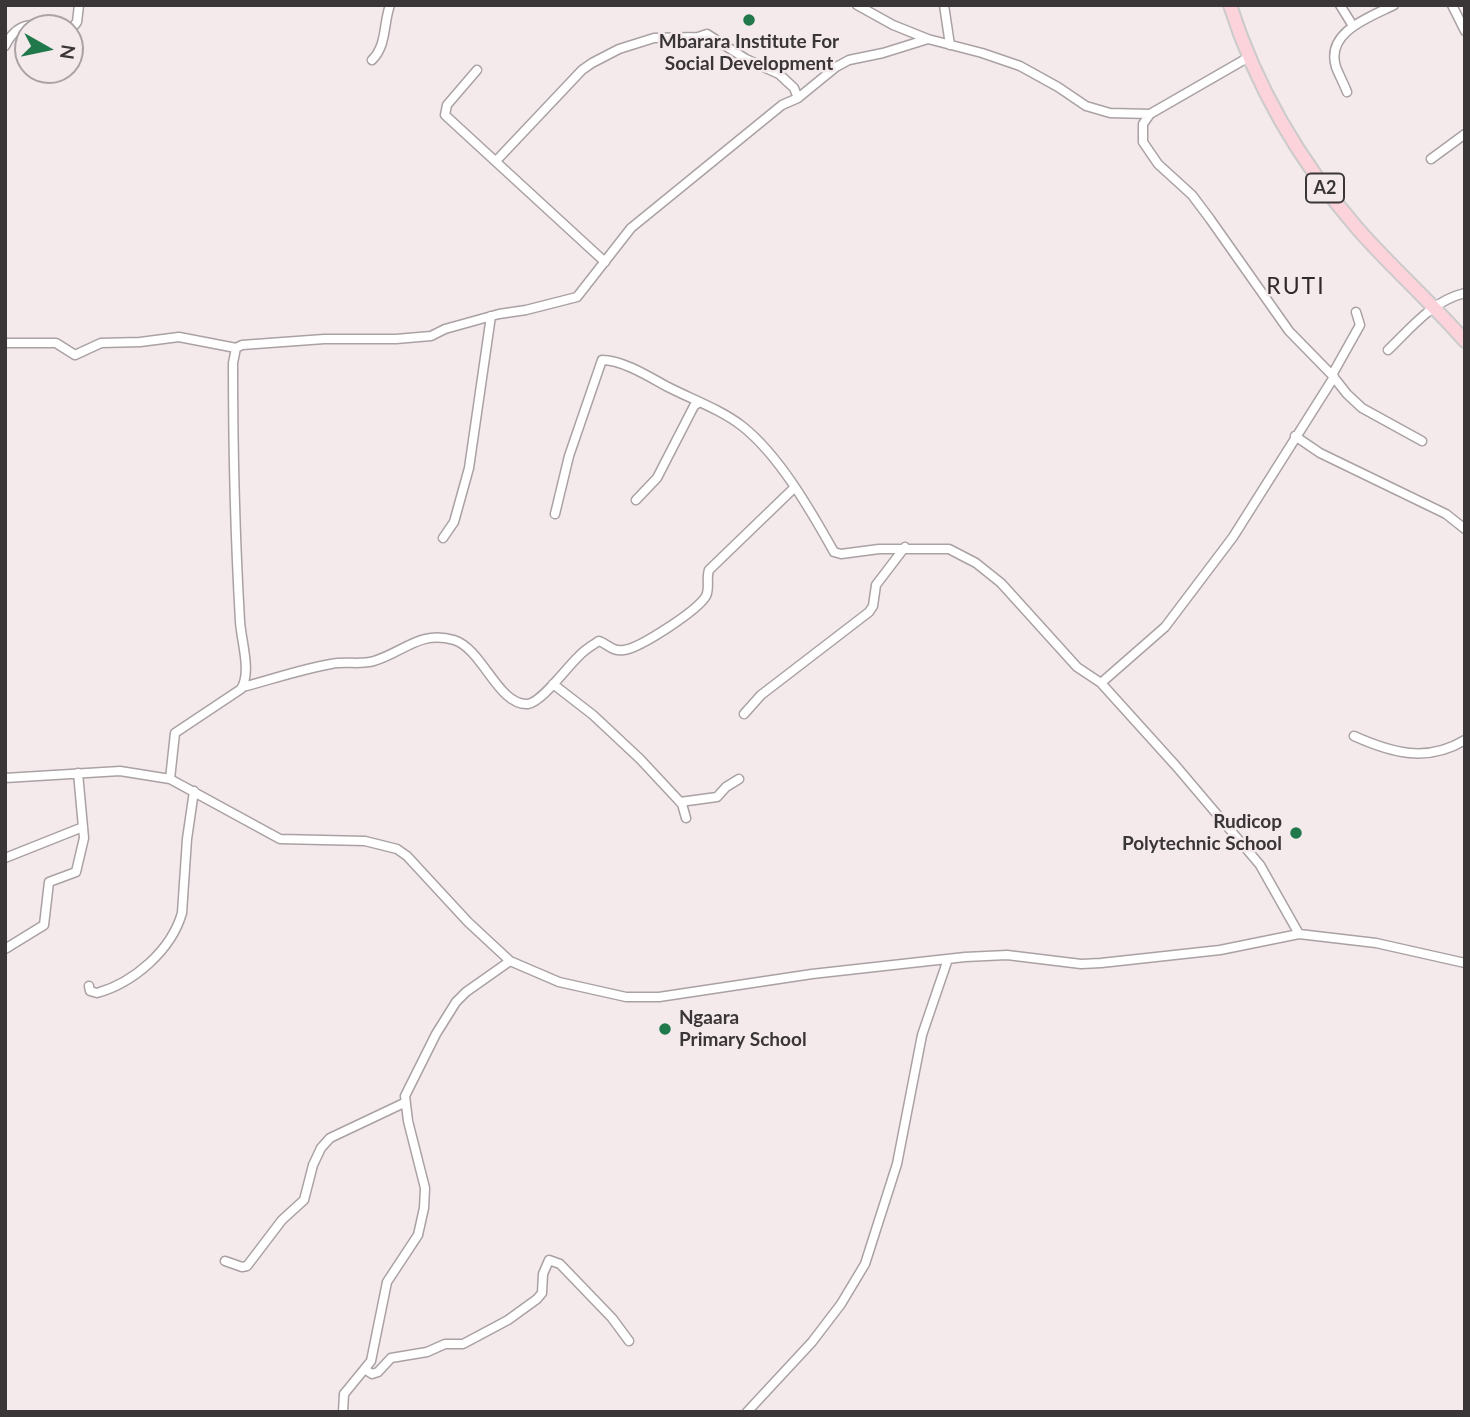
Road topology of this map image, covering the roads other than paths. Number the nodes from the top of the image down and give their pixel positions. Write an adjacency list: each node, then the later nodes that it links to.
1 (79, 5): 13 (street)
2 (390, 5): 15 (street)
3 (858, 5): 11 (street)
4 (944, 5): 12 (street)
5 (1230, 5): 14 (main road, A2)
6 (1340, 5): 9 (street)
7 (1394, 5): 9 (street)
8 (1452, 5): 10 (street)
9 (1353, 26): 17 (street)
10 (1465, 31)
11 (928, 39): 12 (street); 18 (street)
12 (950, 45): 19 (street)
13 (5, 47)
14 (1249, 57): 19 (street); 25 (main road, A2)
15 (372, 60)
16 (477, 70): 22 (street)
17 (1347, 92)
18 (798, 98): 22 (street); 23 (street)
19 (1150, 114): 32 (street)
20 (1465, 134): 21 (street)
21 (1431, 159)
22 (496, 161): 23 (street)
23 (605, 262): 27 (street)
24 (1465, 293): 25 (street)
25 (1434, 306): 28 (main road, A2); 31 (street)
26 (1356, 312): 32 (street)
27 (491, 316): 30 (street); 40 (street)
28 (1465, 341)
29 (5, 343): 30 (street)
30 (236, 348): 44 (street)
31 (1388, 349)
32 (1333, 376): 34 (street); 35 (street)
33 (698, 403): 36 (street); 37 (street); 38 (street)
34 (1295, 436): 39 (street); 42 (street)
35 (1422, 441)
36 (794, 488): 41 (street); 43 (street)
37 (636, 500)
38 (555, 513)
39 (1465, 529)
40 (443, 538)
41 (905, 547): 42 (street); 45 (street)
42 (1101, 683): 57 (street)
43 (552, 684): 44 (street); 53 (street)
44 (243, 687): 50 (street)
45 (744, 714)
46 (1354, 736): 47 (street)
47 (1465, 740)
48 (78, 773): 49 (street); 50 (street); 55 (street)
49 (5, 778)
50 (170, 779): 52 (street)
51 (739, 779): 53 (street)
52 (194, 791): 60 (street); 62 (street)
53 (680, 802): 54 (street)
54 (686, 818)
55 (83, 827): 56 (street); 58 (street)
56 (5, 858)
57 (1299, 934): 59 (street); 61 (street)
58 (5, 948)
59 (948, 959): 60 (street); 68 (street)
60 (510, 961): 63 (street)
61 (1465, 963)
62 (89, 986)
63 (404, 1103): 64 (street); 66 (street)
64 (225, 1261)
65 (629, 1341): 66 (street)
66 (366, 1370): 67 (street)
67 (343, 1412)
68 (747, 1412)

